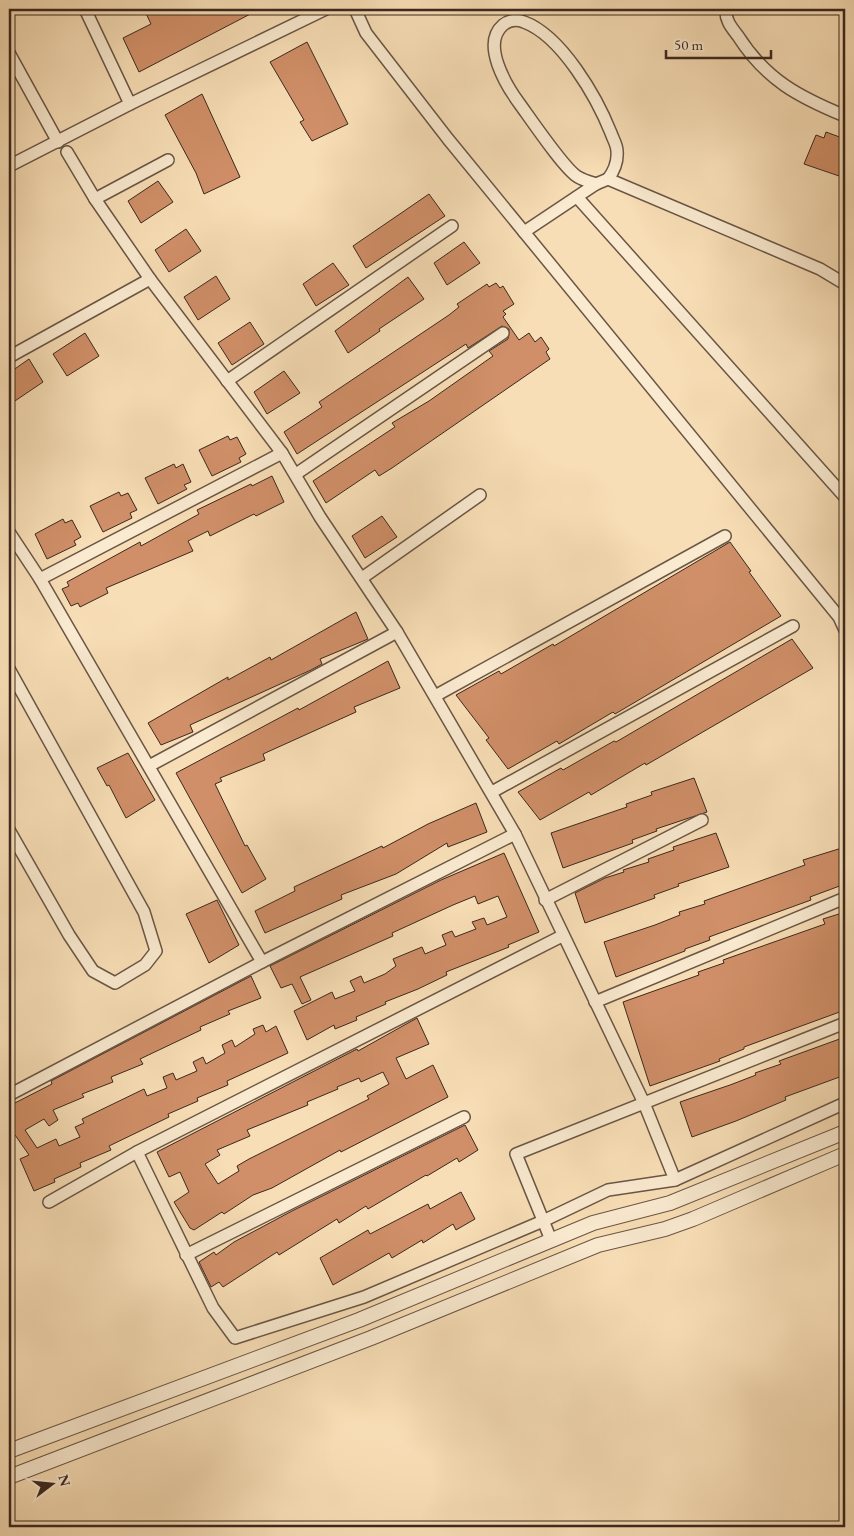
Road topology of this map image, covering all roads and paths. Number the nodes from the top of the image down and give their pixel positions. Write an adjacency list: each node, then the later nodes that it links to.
1 (85, 9): 7 (street)
2 (326, 9): 7 (street)
3 (355, 9): 18 (street)
4 (717, 9): 5 (street)
5 (726, 13): 8 (street)
6 (9, 53): 9 (street)
7 (130, 104): 9 (street)
8 (845, 116)
9 (58, 142): 12 (street)
10 (67, 152): 16 (street)
11 (168, 160): 16 (street)
12 (9, 166)
13 (608, 179): 14 (street); 14 (street); 20 (street)
14 (596, 184): 15 (street)
15 (577, 197): 18 (street); 27 (street)
16 (95, 199): 19 (street)
17 (452, 226): 23 (street)
18 (524, 232): 33 (street)
19 (150, 279): 22 (street); 23 (street)
20 (845, 284)
21 (503, 333): 25 (street)
22 (9, 357)
23 (227, 381): 24 (street)
24 (282, 453): 25 (street); 31 (street)
25 (296, 474): 30 (street)
26 (480, 495): 30 (street)
27 (845, 497)
28 (9, 532): 31 (street)
29 (725, 536): 36 (street)
30 (362, 578): 34 (street)
31 (40, 579): 37 (street)
32 (793, 626): 38 (street)
33 (845, 630)
34 (397, 632): 36 (street); 37 (street)
35 (9, 669): 40 (street)
36 (435, 696): 38 (street)
37 (148, 766): 45 (street)
38 (492, 792): 41 (street)
39 (702, 820): 43 (street)
40 (9, 830)
41 (514, 834): 43 (street); 45 (street)
42 (845, 898): 46 (street)
43 (545, 900): 44 (street)
44 (562, 936): 46 (street); 53 (street)
45 (262, 962): 48 (street)
46 (595, 1002): 49 (street)
47 (845, 1023): 49 (street)
48 (9, 1096)
49 (644, 1103): 55 (street); 57 (street)
50 (845, 1103): 55 (street)
51 (464, 1117): 59 (street)
52 (845, 1132): 58 (street)
53 (137, 1152): 56 (street); 59 (street)
54 (845, 1154): 61 (street)
55 (675, 1180): 57 (street)
56 (48, 1202)
57 (542, 1221): 58 (street); 59 (street)
58 (551, 1240): 60 (street)
59 (186, 1255)
60 (9, 1451)
61 (9, 1477)

